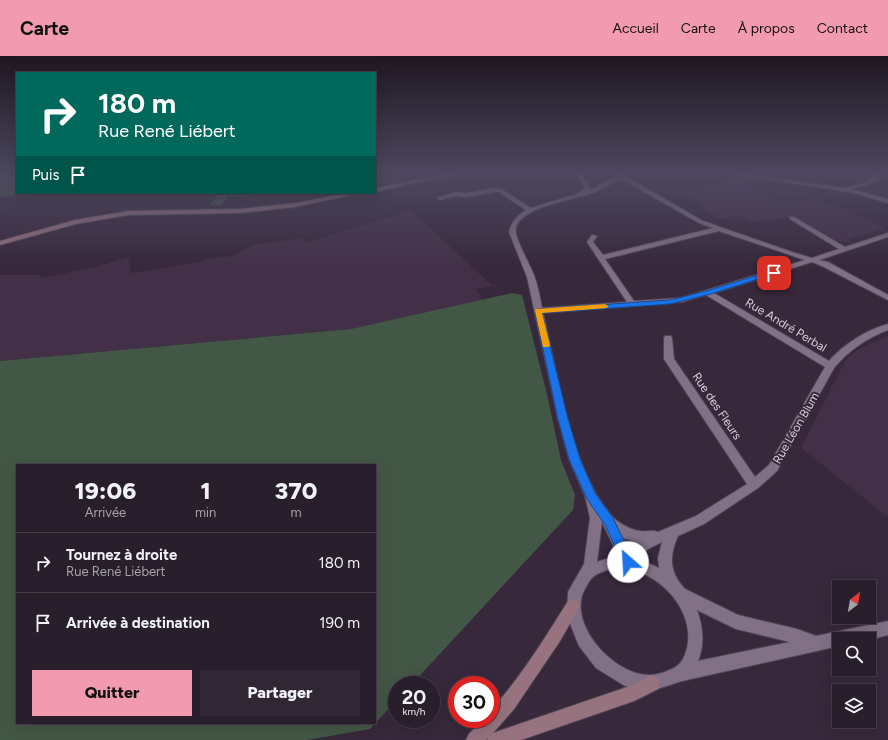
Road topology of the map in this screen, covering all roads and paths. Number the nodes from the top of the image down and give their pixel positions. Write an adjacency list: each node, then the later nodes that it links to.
1 (287, 206): 10 (main road)
2 (524, 206): 5 (street)
3 (543, 206): 5 (street)
4 (675, 206): 7 (street)
5 (530, 210): 17 (street)
6 (792, 218): 11 (street)
7 (719, 229): 12 (street); 13 (street)
8 (888, 235): 11 (street)
9 (594, 236): 12 (street)
10 (0, 243)
11 (844, 249): 13 (street)
12 (600, 258): 16 (street)
13 (812, 260): 14 (street); 15 (street)
14 (708, 293): 16 (street); 20 (street, Rue André Perbal)
15 (888, 298)
16 (632, 304): 17 (street)
17 (538, 311): 22 (street)
18 (888, 328): 20 (street, Rue Léon Blum)
19 (668, 338): 21 (street, Rue des Fleurs)
20 (830, 366): 21 (street, Rue Léon Blum)
21 (754, 485): 24 (street, Rue Léon Blum)
22 (591, 496): 23 (street); 26 (street)
23 (609, 522): 24 (street, Rue Léon Blum); 25 (street)
24 (673, 532): 25 (street, Rue Léon Blum); 27 (street)
25 (631, 562): 26 (street); 27 (street)
26 (584, 575): 28 (street)
27 (677, 590): 30 (street); 31 (street)
28 (573, 606): 32 (street); 33 (main road)
29 (888, 628): 30 (street)
30 (814, 643): 31 (street)
31 (682, 673): 32 (street)
32 (652, 683): 34 (main road)
33 (475, 740)
34 (496, 740)

